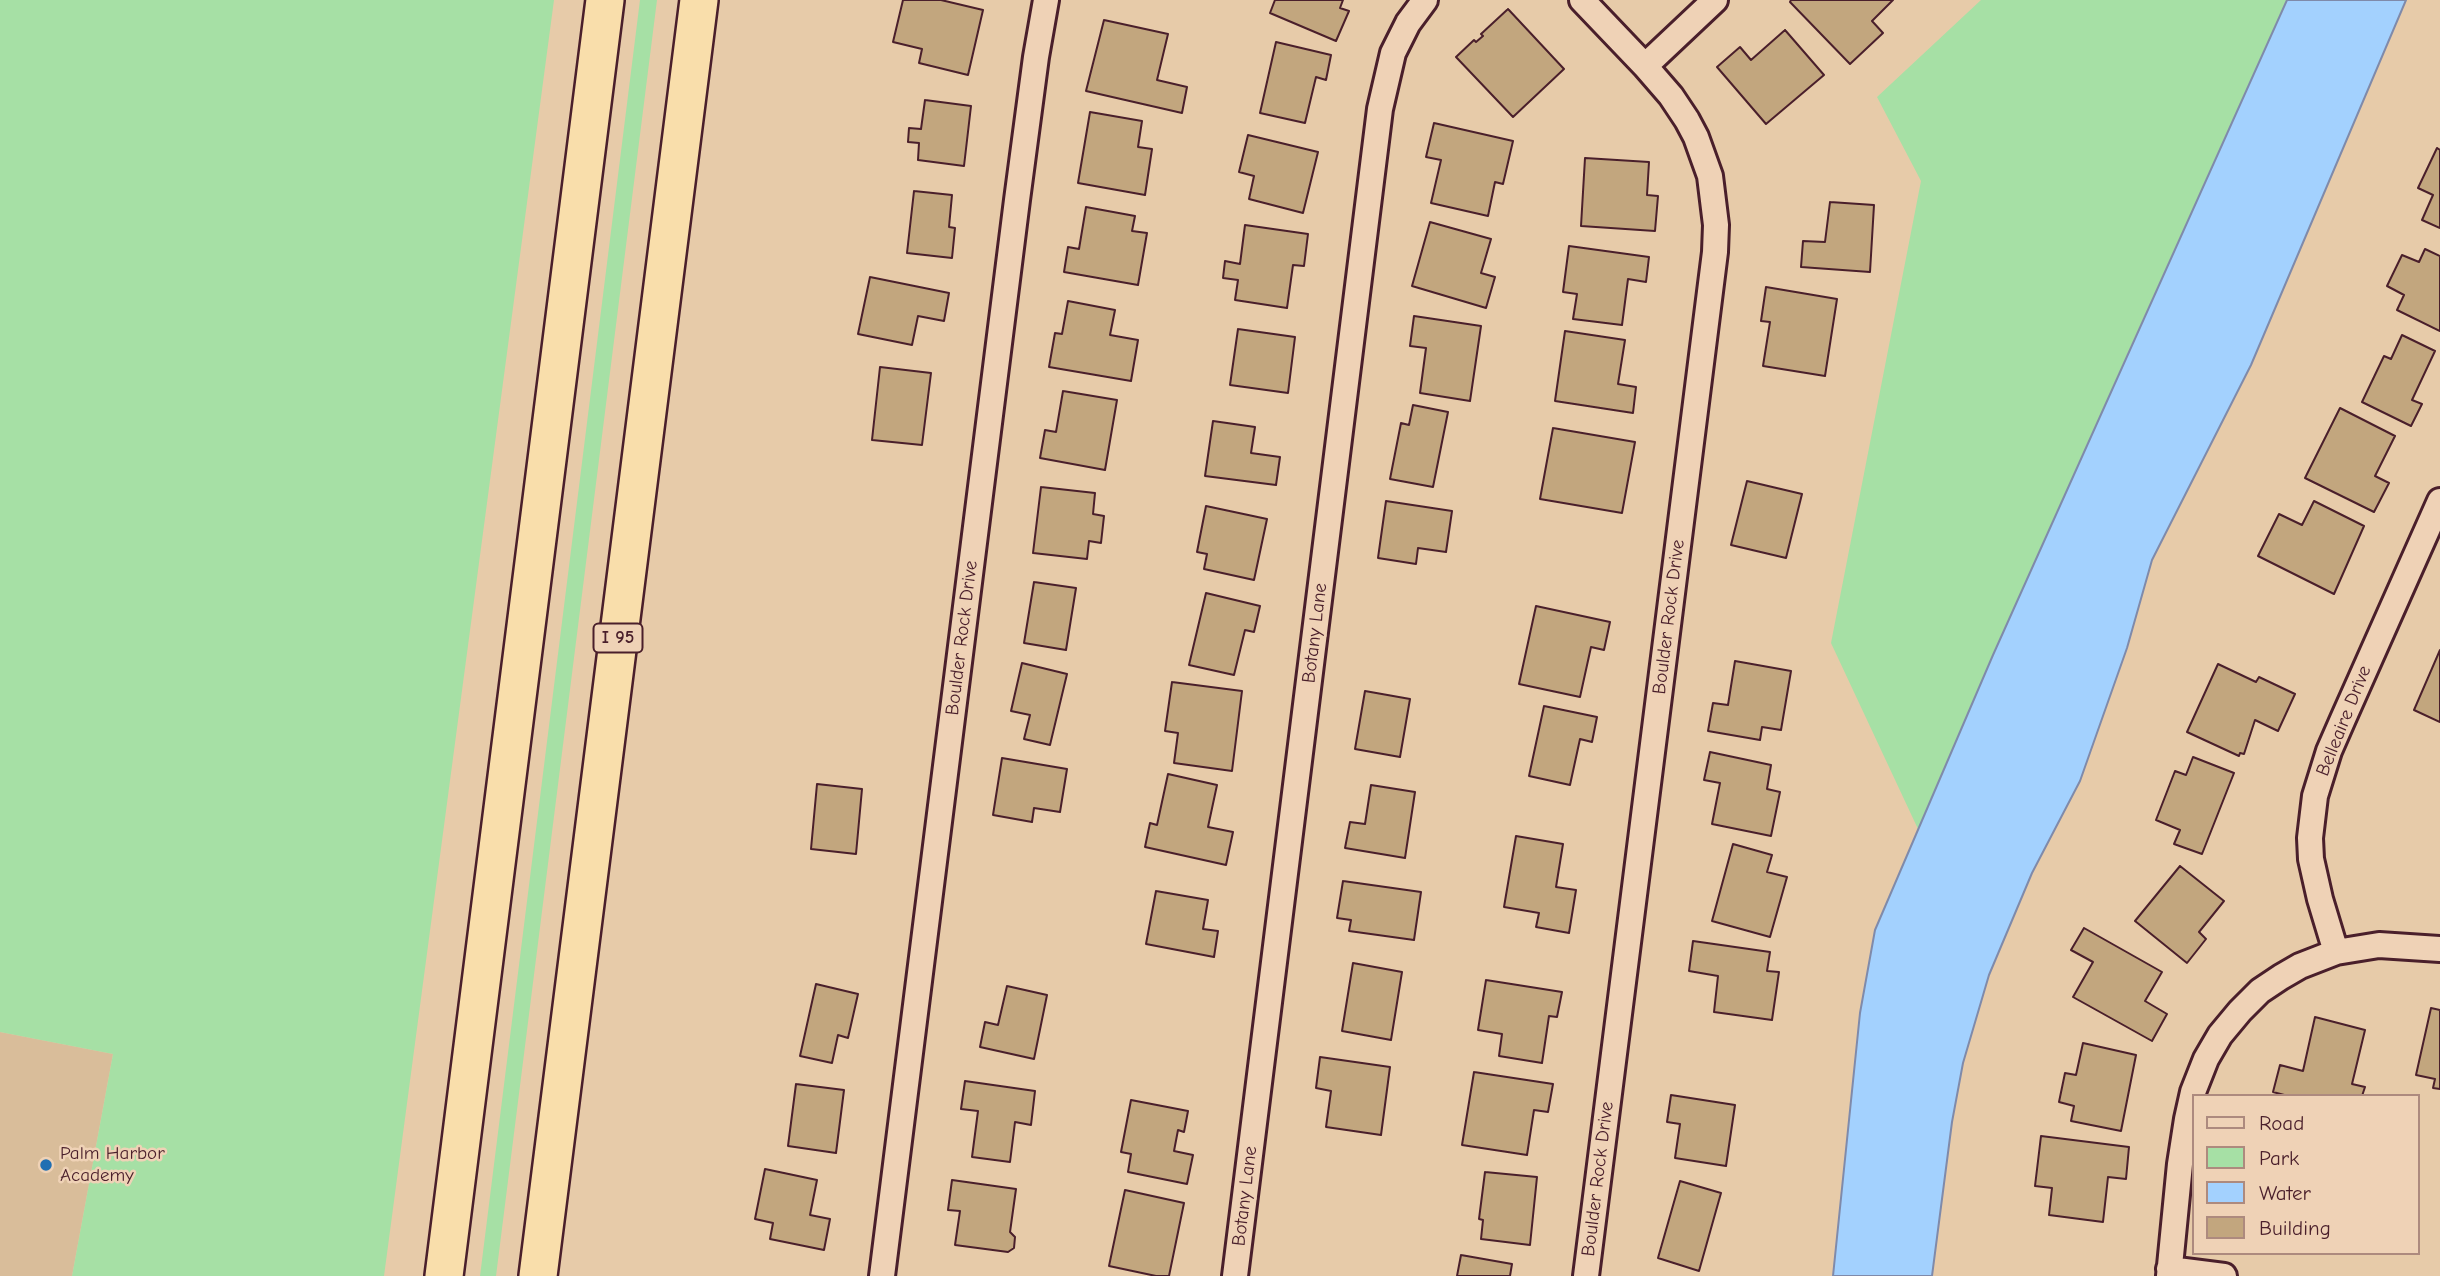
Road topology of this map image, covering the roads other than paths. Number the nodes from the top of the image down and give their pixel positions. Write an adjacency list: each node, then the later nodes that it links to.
1 (605, 0): 14 (highway)
2 (699, 0): 15 (highway, I 95)
3 (1046, 0): 16 (street, Boulder Rock Drive)
4 (1425, 0): 17 (street, Botany Lane)
5 (1582, 0): 7 (street, Boulder Rock Drive)
6 (1715, 0): 7 (street)
7 (1645, 66): 18 (street, Boulder Rock Drive)
8 (2440, 501): 10 (street, Belleaire Drive)
9 (2440, 949): 10 (street)
10 (2336, 952): 11 (street)
11 (2193, 1094)
12 (2192, 1096): 13 (street)
13 (2169, 1273): 19 (street)
14 (444, 1276)
15 (538, 1276)
16 (882, 1276)
17 (1235, 1276)
18 (1586, 1276)
19 (2224, 1276)

